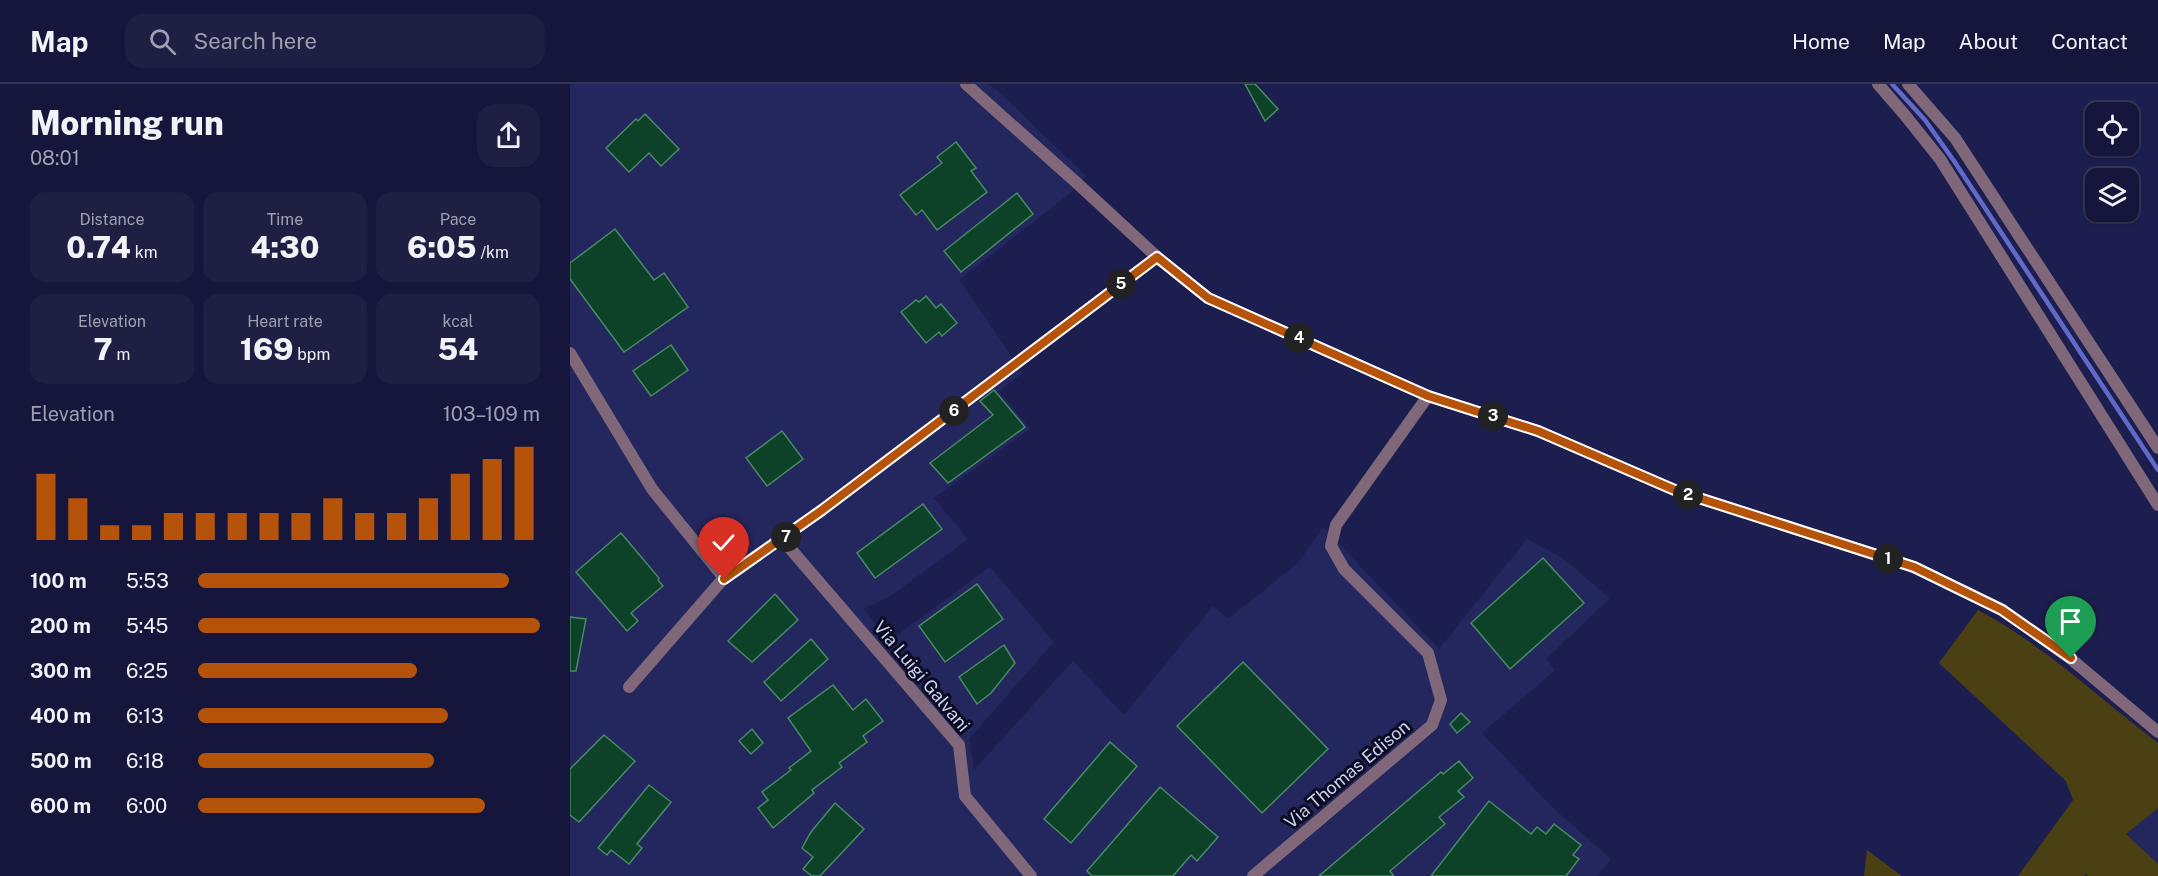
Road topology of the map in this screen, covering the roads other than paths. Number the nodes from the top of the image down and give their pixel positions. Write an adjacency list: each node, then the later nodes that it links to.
1 (966, 84): 4 (street)
2 (1878, 84): 8 (street)
3 (1908, 84): 7 (street)
4 (1157, 257): 6 (street); 9 (street)
5 (570, 353): 10 (street)
6 (1428, 396): 12 (street); 14 (street, Via Thomas Edison)
7 (2158, 448)
8 (2158, 505)
9 (782, 539): 10 (street); 13 (street, Via Luigi Galvani)
10 (724, 579): 11 (street)
11 (629, 687)
12 (2158, 732)
13 (1031, 876)
14 (1253, 876)

